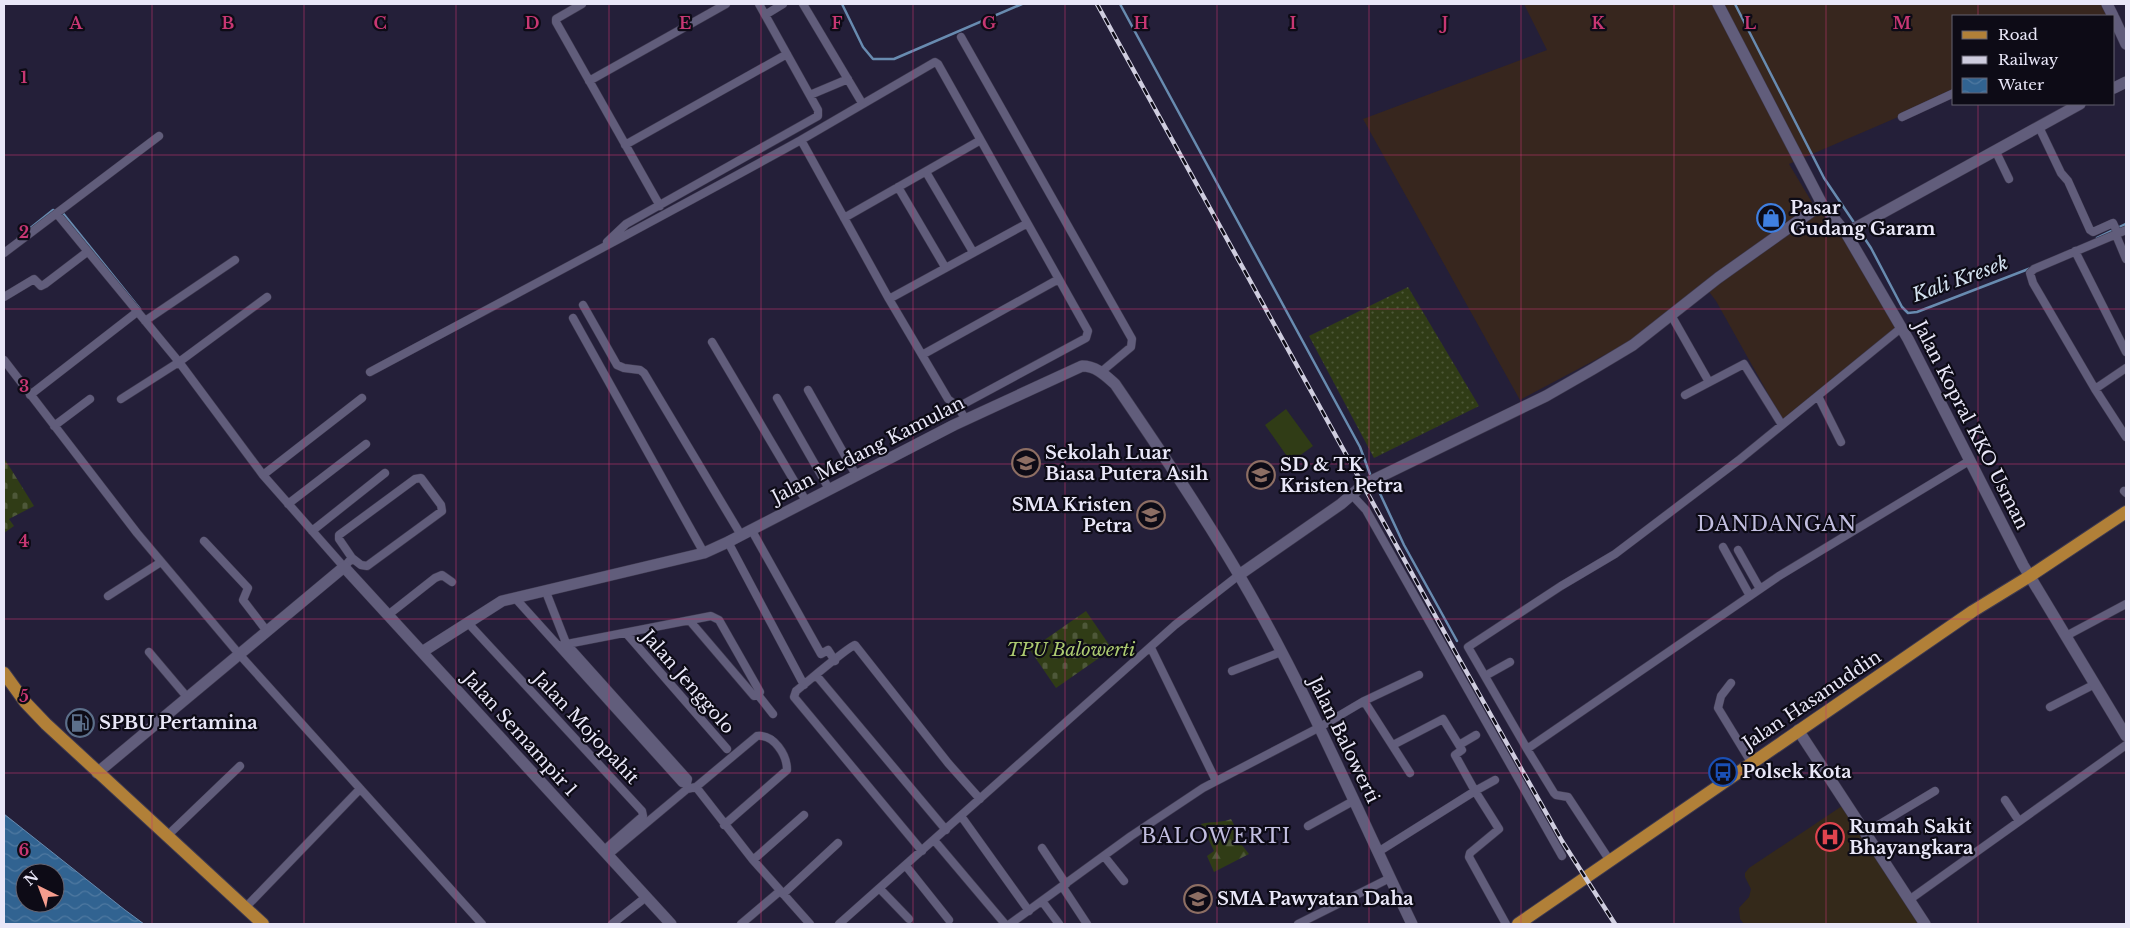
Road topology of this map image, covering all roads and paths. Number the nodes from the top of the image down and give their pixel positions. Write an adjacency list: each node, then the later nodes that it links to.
1 (582, 4): 13 (street)
2 (726, 4): 13 (street)
3 (758, 4): 7 (street)
4 (783, 4): 7 (street)
5 (803, 4): 12 (street)
6 (1718, 4): 28 (street, Jalan Kopral KKO Usman)
7 (765, 15): 11 (street)
8 (2115, 22): 10 (street)
9 (961, 37): 61 (street)
10 (2126, 44)
11 (786, 54): 15 (street); 23 (street)
12 (848, 79): 15 (street); 16 (street)
13 (589, 81): 23 (street)
14 (1952, 94): 18 (street)
15 (810, 95): 29 (street)
16 (862, 103): 21 (street); 22 (street)
17 (2078, 105): 19 (street)
18 (1902, 116)
19 (2039, 127): 24 (street); 35 (street)
20 (159, 136): 30 (street)
21 (801, 140): 31 (street); 36 (street)
22 (979, 141): 25 (street); 32 (street)
23 (625, 145): 29 (street)
24 (1996, 152): 26 (street); 33 (street)
25 (926, 172): 27 (street); 39 (street)
26 (2009, 178)
27 (898, 187): 31 (street); 43 (street)
28 (1822, 204): 33 (street, Jalan Kopral KKO Usman); 50 (street)
29 (660, 206): 36 (street)
30 (59, 212): 38 (street); 40 (street)
31 (844, 218): 47 (street)
32 (1026, 224): 39 (street); 44 (street)
33 (1851, 229): 53 (street, Jalan Kopral KKO Usman)
34 (2126, 230): 35 (street)
35 (2117, 234): 37 (street); 41 (street)
36 (602, 248): 60 (street)
37 (2075, 251): 55 (street); 63 (street)
38 (88, 252): 45 (street); 49 (street)
39 (973, 252): 43 (street)
40 (4, 253)
41 (2126, 259)
42 (235, 260): 52 (street)
43 (945, 267): 47 (street)
44 (1058, 280): 56 (street); 73 (street)
45 (4, 297)
46 (267, 297): 58 (street)
47 (889, 299): 56 (street)
48 (583, 306): 93 (street)
49 (137, 312): 52 (street); 65 (street)
50 (1671, 314): 62 (street); 87 (street)
51 (573, 318): 98 (street)
52 (146, 322): 58 (street)
53 (1901, 328): 67 (street); 82 (street, Jalan Kopral KKO Usman)
54 (712, 342): 88 (street)
55 (2126, 352)
56 (922, 355): 72 (street)
57 (4, 360): 65 (street)
58 (179, 362): 71 (street); 84 (street)
59 (2126, 368): 63 (street)
60 (370, 372)
61 (1101, 372): 75 (street, Jalan Medang Kamulan); 102 (street)
62 (1709, 382): 66 (street); 77 (street)
63 (2095, 388): 79 (street)
64 (808, 390): 85 (street)
65 (30, 395): 78 (street)
66 (1685, 395)
67 (1818, 396): 77 (street); 80 (street)
68 (362, 398): 84 (street)
69 (777, 398): 86 (street)
70 (90, 399): 78 (street)
71 (121, 400)
72 (948, 400): 73 (street); 74 (street)
73 (958, 406): 74 (street); 75 (street)
74 (949, 411): 76 (street)
75 (966, 420): 76 (street, Jalan Medang Kamulan)
76 (954, 425): 85 (street, Jalan Medang Kamulan)
77 (1782, 425): 130 (street)
78 (54, 426): 100 (street)
79 (2126, 437)
80 (1841, 442)
81 (366, 444): 89 (street)
82 (1969, 461): 103 (street, Jalan Kopral KKO Usman); 105 (street)
83 (385, 473): 92 (street)
84 (263, 475): 89 (street)
85 (856, 475): 86 (street, Jalan Medang Kamulan)
86 (830, 489): 88 (street, Jalan Medang Kamulan)
87 (1352, 495): 102 (street); 177 (street)
88 (806, 501): 91 (street, Jalan Medang Kamulan)
89 (288, 504): 92 (street)
90 (2126, 512): 103 (main road, Jalan Hasanuddin)
91 (751, 530): 93 (street, Jalan Medang Kamulan); 124 (street)
92 (312, 531): 101 (street)
93 (741, 535): 95 (street, Jalan Medang Kamulan)
94 (204, 542): 114 (street)
95 (728, 542): 98 (street, Jalan Medang Kamulan); 133 (street)
96 (1723, 547): 108 (street)
97 (1738, 550): 105 (street)
98 (704, 554): 106 (street, Jalan Medang Kamulan)
99 (352, 558): 99 (street); 101 (street)
100 (161, 562): 107 (street); 123 (street)
101 (344, 567): 111 (street, Jalan Semampir 1); 114 (street)
102 (1239, 575): 119 (street); 122 (street, Jalan Balowerti)
103 (2030, 576): 116 (street, Jalan Kopral KKO Usman); 141 (main road, Jalan Hasanuddin)
104 (452, 582): 111 (street)
105 (1760, 588): 108 (street)
106 (546, 592): 109 (street, Jalan Medang Kamulan); 117 (street)
107 (108, 596)
108 (1750, 596): 147 (street)
109 (516, 599): 113 (street, Jalan Medang Kamulan); 118 (street)
110 (2126, 604): 116 (street)
111 (388, 615): 121 (street, Jalan Semampir 1)
112 (690, 621): 115 (street); 135 (street); 135 (street)
113 (468, 623): 121 (street, Jalan Medang Kamulan); 175 (street, Jalan Mojopahit)
114 (266, 630): 123 (street)
115 (626, 633): 117 (street); 148 (street, Jalan Jenggolo)
116 (2066, 636): 132 (street, Jalan Kopral KKO Usman)
117 (566, 643): 118 (street); 134 (street)
118 (557, 646): 134 (street)
119 (1151, 648): 154 (street); 159 (street)
120 (149, 652): 136 (street)
121 (422, 652): 175 (street, Jalan Semampir 1)
122 (1281, 652): 126 (street); 140 (street, Jalan Balowerti)
123 (239, 654): 136 (street); 156 (street)
124 (835, 661): 128 (street); 159 (street)
125 (1510, 662): 130 (street)
126 (1232, 672)
127 (4, 673): 151 (main road)
128 (816, 675): 133 (street); 167 (street)
129 (1419, 675): 137 (street)
130 (1485, 676): 147 (street)
131 (1731, 683): 149 (street)
132 (2095, 684): 138 (street); 143 (street, Jalan Kopral KKO Usman)
133 (804, 685): 173 (street)
134 (606, 694): 134 (street)
135 (758, 695): 139 (street)
136 (187, 697): 151 (street)
137 (1364, 701): 140 (street); 144 (street)
138 (2050, 707)
139 (773, 714)
140 (1320, 727): 154 (street); 160 (street, Jalan Balowerti)
141 (1798, 730): 149 (main road, Jalan Hasanuddin); 168 (street)
142 (1476, 735): 145 (street)
143 (2126, 736)
144 (1393, 745): 145 (street); 152 (street)
145 (1459, 745): 157 (street)
146 (2126, 745): 164 (street)
147 (1528, 749): 179 (street)
148 (727, 750)
149 (1751, 762): 179 (main road, Jalan Hasanuddin)
150 (240, 766): 169 (street)
151 (97, 773): 169 (main road)
152 (1410, 773)
153 (1495, 780): 157 (street)
154 (1216, 781): 176 (street)
155 (696, 788): 165 (street); 165 (street); 175 (street)
156 (360, 790): 189 (street); 194 (street)
157 (1475, 790): 174 (street); 206 (street)
158 (1935, 791): 168 (street)
159 (980, 799): 163 (street)
160 (1355, 800): 166 (street); 174 (street, Jalan Balowerti)
161 (2005, 800): 164 (street)
162 (804, 815): 178 (street)
163 (961, 816): 167 (street); 190 (street)
164 (2019, 821): 187 (street)
165 (724, 825): 178 (street)
166 (1308, 826)
167 (946, 830): 170 (street)
168 (1865, 833): 187 (street)
169 (167, 836): 189 (main road)
170 (934, 840): 173 (street); 200 (street)
171 (838, 843): 185 (street)
172 (1042, 848): 183 (street)
173 (922, 851): 180 (street)
174 (1378, 852): 181 (street, Jalan Balowerti)
175 (606, 853): 186 (street, Jalan Semampir 1)
176 (1104, 856): 182 (street); 183 (street)
177 (1562, 856)
178 (753, 860): 185 (street)
179 (1610, 861): 207 (main road, Jalan Hasanuddin)
180 (906, 866): 184 (street); 192 (street)
181 (1390, 878): 204 (street); 205 (street, Jalan Balowerti)
182 (1124, 881)
183 (1064, 885): 188 (street); 203 (street)
184 (880, 889): 191 (street); 199 (street)
185 (781, 892): 197 (street); 198 (street)
186 (646, 897): 195 (street); 196 (street, Jalan Semampir 1)
187 (1908, 900): 208 (street)
188 (1042, 901): 190 (street); 202 (street)
189 (246, 908): 193 (main road)
190 (1029, 911): 201 (street)
191 (909, 919)
192 (949, 920)
193 (263, 924)
194 (482, 924)
195 (612, 924)
196 (671, 924)
197 (741, 924)
198 (810, 924)
199 (839, 924)
200 (1005, 924)
201 (1010, 924)
202 (1059, 924)
203 (1087, 924)
204 (1298, 924)
205 (1412, 924)
206 (1506, 924)
207 (1518, 924)
208 (1925, 924)

